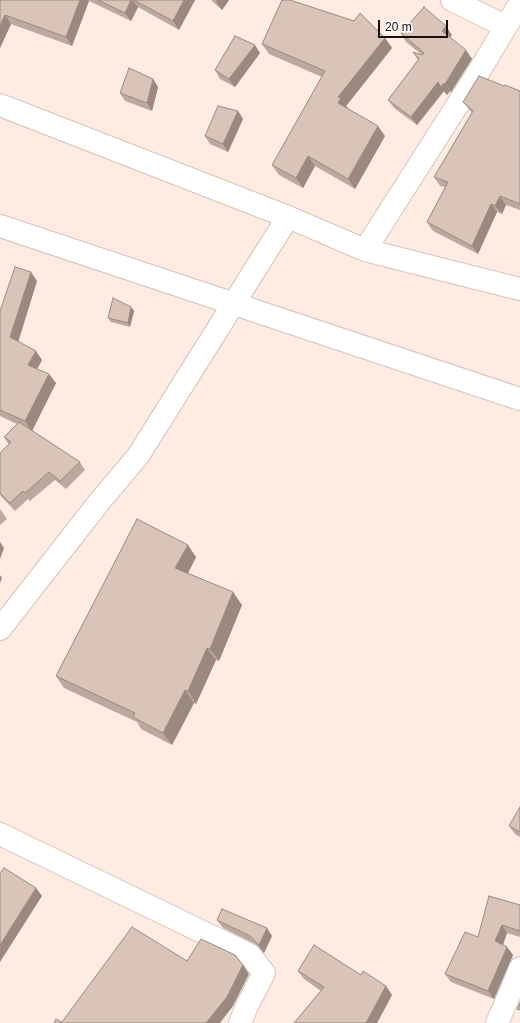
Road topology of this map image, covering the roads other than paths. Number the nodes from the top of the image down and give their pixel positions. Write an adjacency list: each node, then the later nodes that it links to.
1 (452, 0): 3 (street)
2 (520, 3): 3 (street)
3 (505, 26): 7 (street)
4 (0, 105): 5 (street)
5 (288, 217): 7 (street); 9 (street)
6 (0, 226): 9 (street)
7 (365, 250): 8 (street)
8 (520, 289)
9 (233, 304): 10 (street); 11 (street)
10 (520, 399)
11 (0, 629)
12 (0, 834): 14 (street)
13 (520, 968): 15 (street)
14 (240, 1023)
15 (497, 1023)

